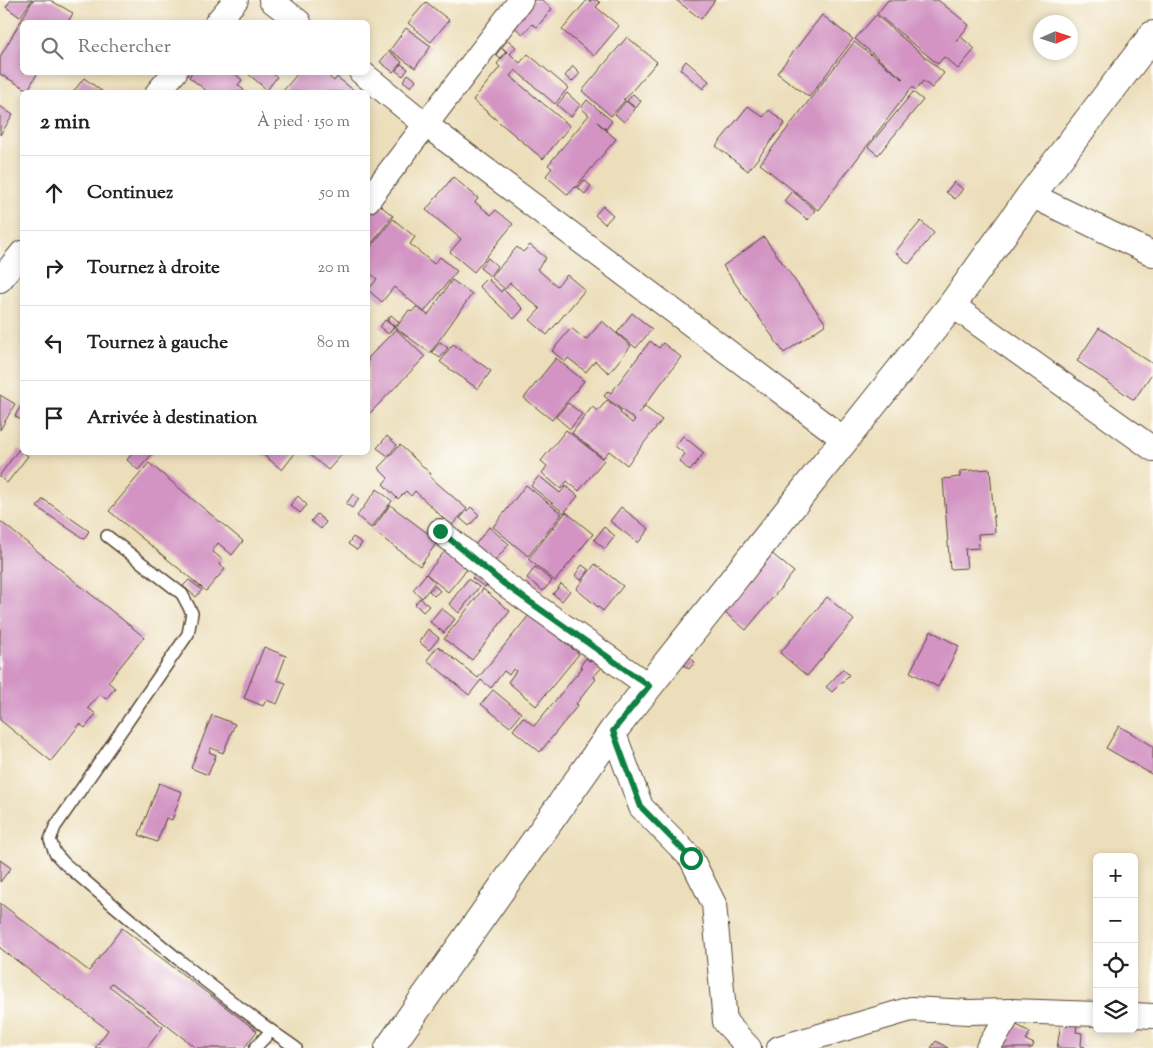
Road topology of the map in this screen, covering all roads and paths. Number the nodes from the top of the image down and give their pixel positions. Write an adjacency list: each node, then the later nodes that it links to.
1 (236, 0): 4 (street)
2 (271, 0): 5 (street)
3 (521, 0): 10 (street)
4 (219, 20)
5 (296, 20)
6 (1153, 35): 11 (street)
7 (172, 75): 9 (street)
8 (365, 75): 10 (street)
9 (160, 90)
10 (425, 124): 12 (street); 17 (street)
11 (1031, 196): 13 (street); 16 (street)
12 (370, 197)
13 (1153, 254)
14 (20, 255): 15 (street)
15 (0, 280)
16 (952, 305): 17 (street); 18 (street)
17 (845, 440): 21 (street)
18 (1153, 449)
19 (440, 531): 21 (street)
20 (107, 536): 27 (lane)
21 (649, 686): 22 (street)
22 (613, 731): 30 (street); 31 (street)
23 (1011, 1011): 24 (street); 32 (street); 33 (street)
24 (1093, 1014)
25 (1138, 1015): 26 (street)
26 (1153, 1016)
27 (271, 1031): 28 (lane); 29 (lane)
28 (255, 1048)
29 (296, 1048)
30 (389, 1048)
31 (749, 1048)
32 (779, 1048)
33 (988, 1048)

